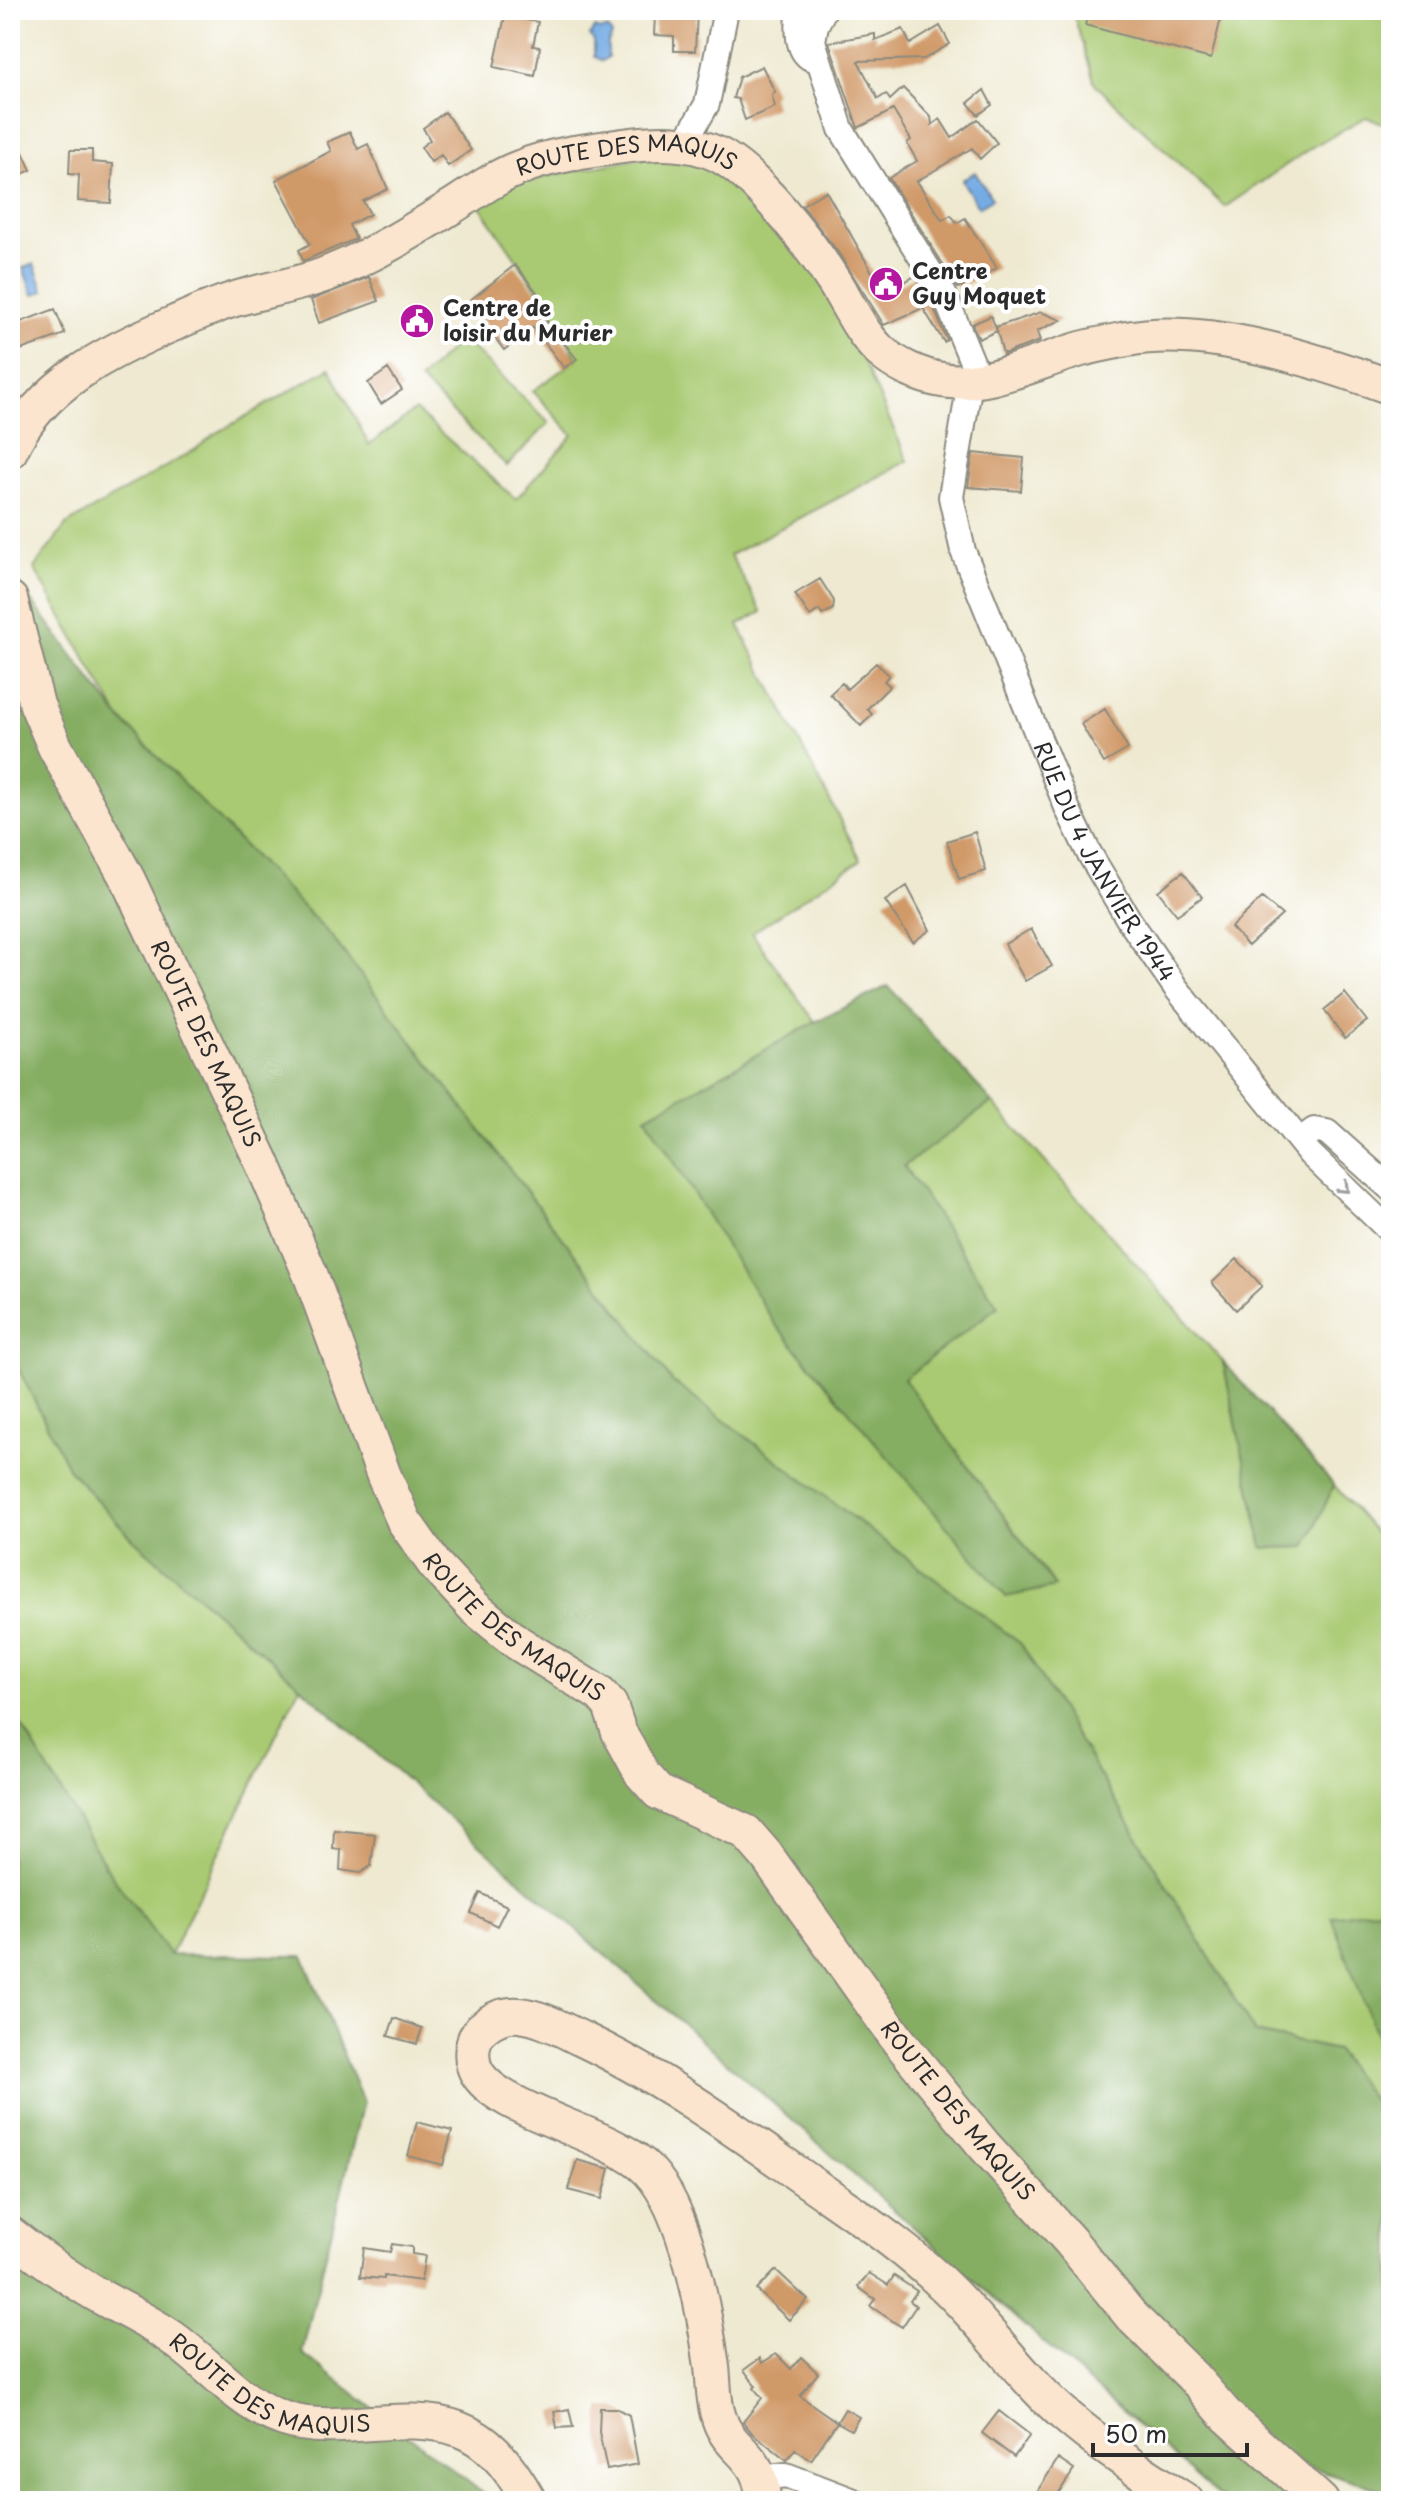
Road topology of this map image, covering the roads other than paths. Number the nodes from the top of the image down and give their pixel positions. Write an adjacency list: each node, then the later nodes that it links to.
1 (726, 10): 5 (street)
2 (799, 10): 4 (street)
3 (824, 10): 4 (street)
4 (816, 57): 6 (street)
5 (684, 144): 6 (street, ROUTE DES MAQUIS); 8 (street, ROUTE DES MAQUIS)
6 (956, 380): 7 (street, ROUTE DES MAQUIS); 10 (street, RUE DU 4 JANVIER 1944)
7 (1391, 387)
8 (10, 451)
9 (10, 599): 18 (street, ROUTE DES MAQUIS)
10 (1301, 1140): 11 (street); 12 (street, RUE DU 4 JANVIER 1944, one-way to 12)
11 (1391, 1189)
12 (1391, 1232)
13 (10, 2234): 15 (street, ROUTE DES MAQUIS)
14 (762, 2489): 16 (street); 17 (street)
15 (529, 2501)
16 (854, 2501)
17 (1186, 2501)
18 (1321, 2501)

